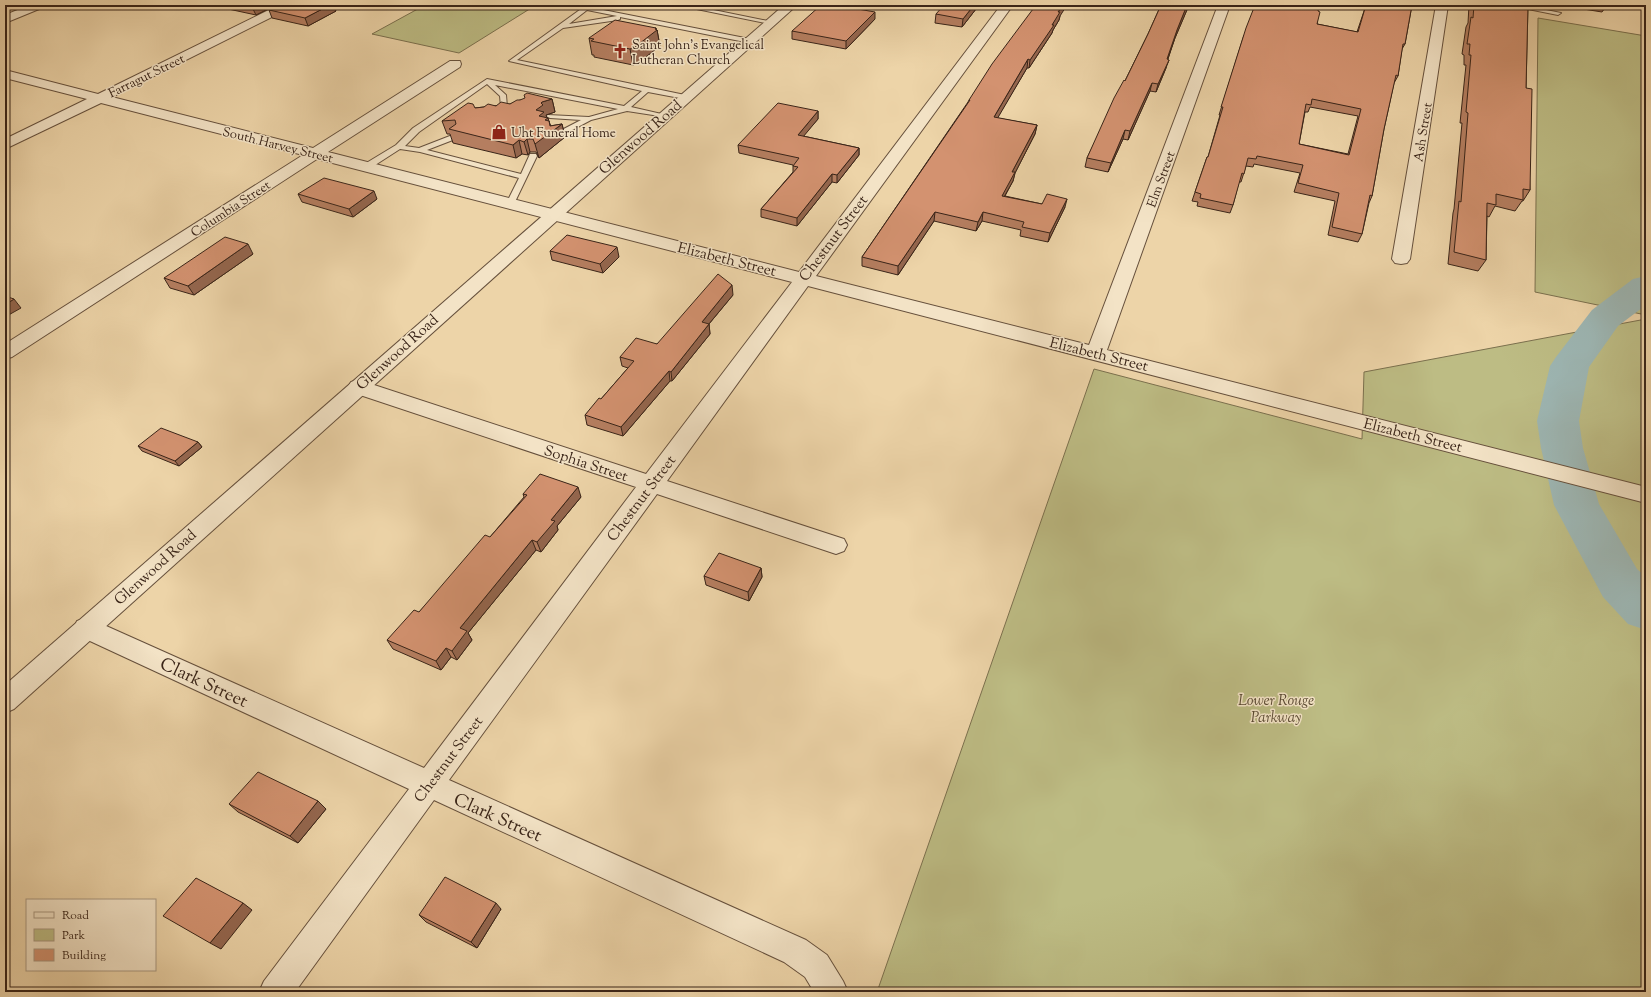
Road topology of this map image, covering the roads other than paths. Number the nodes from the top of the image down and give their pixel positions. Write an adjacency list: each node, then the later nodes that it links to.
1 (40, 5): 13 (street)
2 (288, 5): 22 (street, Farragut Street)
3 (569, 5): 10 (lane)
4 (680, 5): 14 (lane)
5 (791, 5): 14 (street, Glenwood Road)
6 (1007, 5): 40 (street, Chestnut Street)
7 (1224, 5): 42 (street, Elm Street)
8 (1442, 5): 39 (street, Ash Street)
9 (1510, 5): 11 (lane)
10 (585, 9): 12 (lane); 15 (lane)
11 (1558, 13)
12 (625, 17): 15 (lane); 16 (lane)
13 (5, 19)
14 (770, 22): 16 (street, Glenwood Road)
15 (561, 26): 20 (lane)
16 (750, 41): 21 (street, Glenwood Road)
17 (455, 64): 33 (street, Columbia Street)
18 (5, 74): 22 (street, South Harvey Street)
19 (487, 81): 23 (lane); 24 (lane); 31 (lane)
20 (647, 90): 21 (lane); 24 (lane)
21 (685, 97): 26 (street, Glenwood Road)
22 (100, 98): 30 (street, Farragut Street); 33 (street, South Harvey Street)
23 (504, 108)
24 (625, 109): 26 (lane); 27 (lane)
25 (550, 116): 27 (lane)
26 (664, 116): 38 (street, Glenwood Road)
27 (589, 119): 29 (lane)
28 (455, 136): 32 (lane)
29 (557, 136)
30 (5, 145)
31 (399, 147): 32 (lane); 35 (lane)
32 (420, 150): 36 (lane)
33 (315, 154): 35 (street, South Harvey Street); 41 (street, Columbia Street)
34 (533, 156): 36 (lane)
35 (366, 167): 37 (street, South Harvey Street)
36 (523, 177): 37 (lane)
37 (510, 204): 38 (street, South Harvey Street)
38 (552, 215): 40 (street, Elizabeth Street); 43 (street, Glenwood Road)
39 (1401, 258)
40 (804, 278): 42 (street, Elizabeth Street); 44 (street, Chestnut Street)
41 (5, 353)
42 (1096, 353): 45 (street, Elizabeth Street)
43 (358, 387): 44 (street, Sophia Street); 47 (street, Glenwood Road)
44 (652, 484): 46 (street, Sophia Street); 49 (street, Chestnut Street)
45 (1646, 495)
46 (836, 545)
47 (86, 628): 48 (street, Glenwood Road); 49 (street, Clark Street)
48 (5, 701)
49 (428, 785): 50 (street, Chestnut Street); 51 (street, Clark Street)
50 (275, 992)
51 (832, 992)

